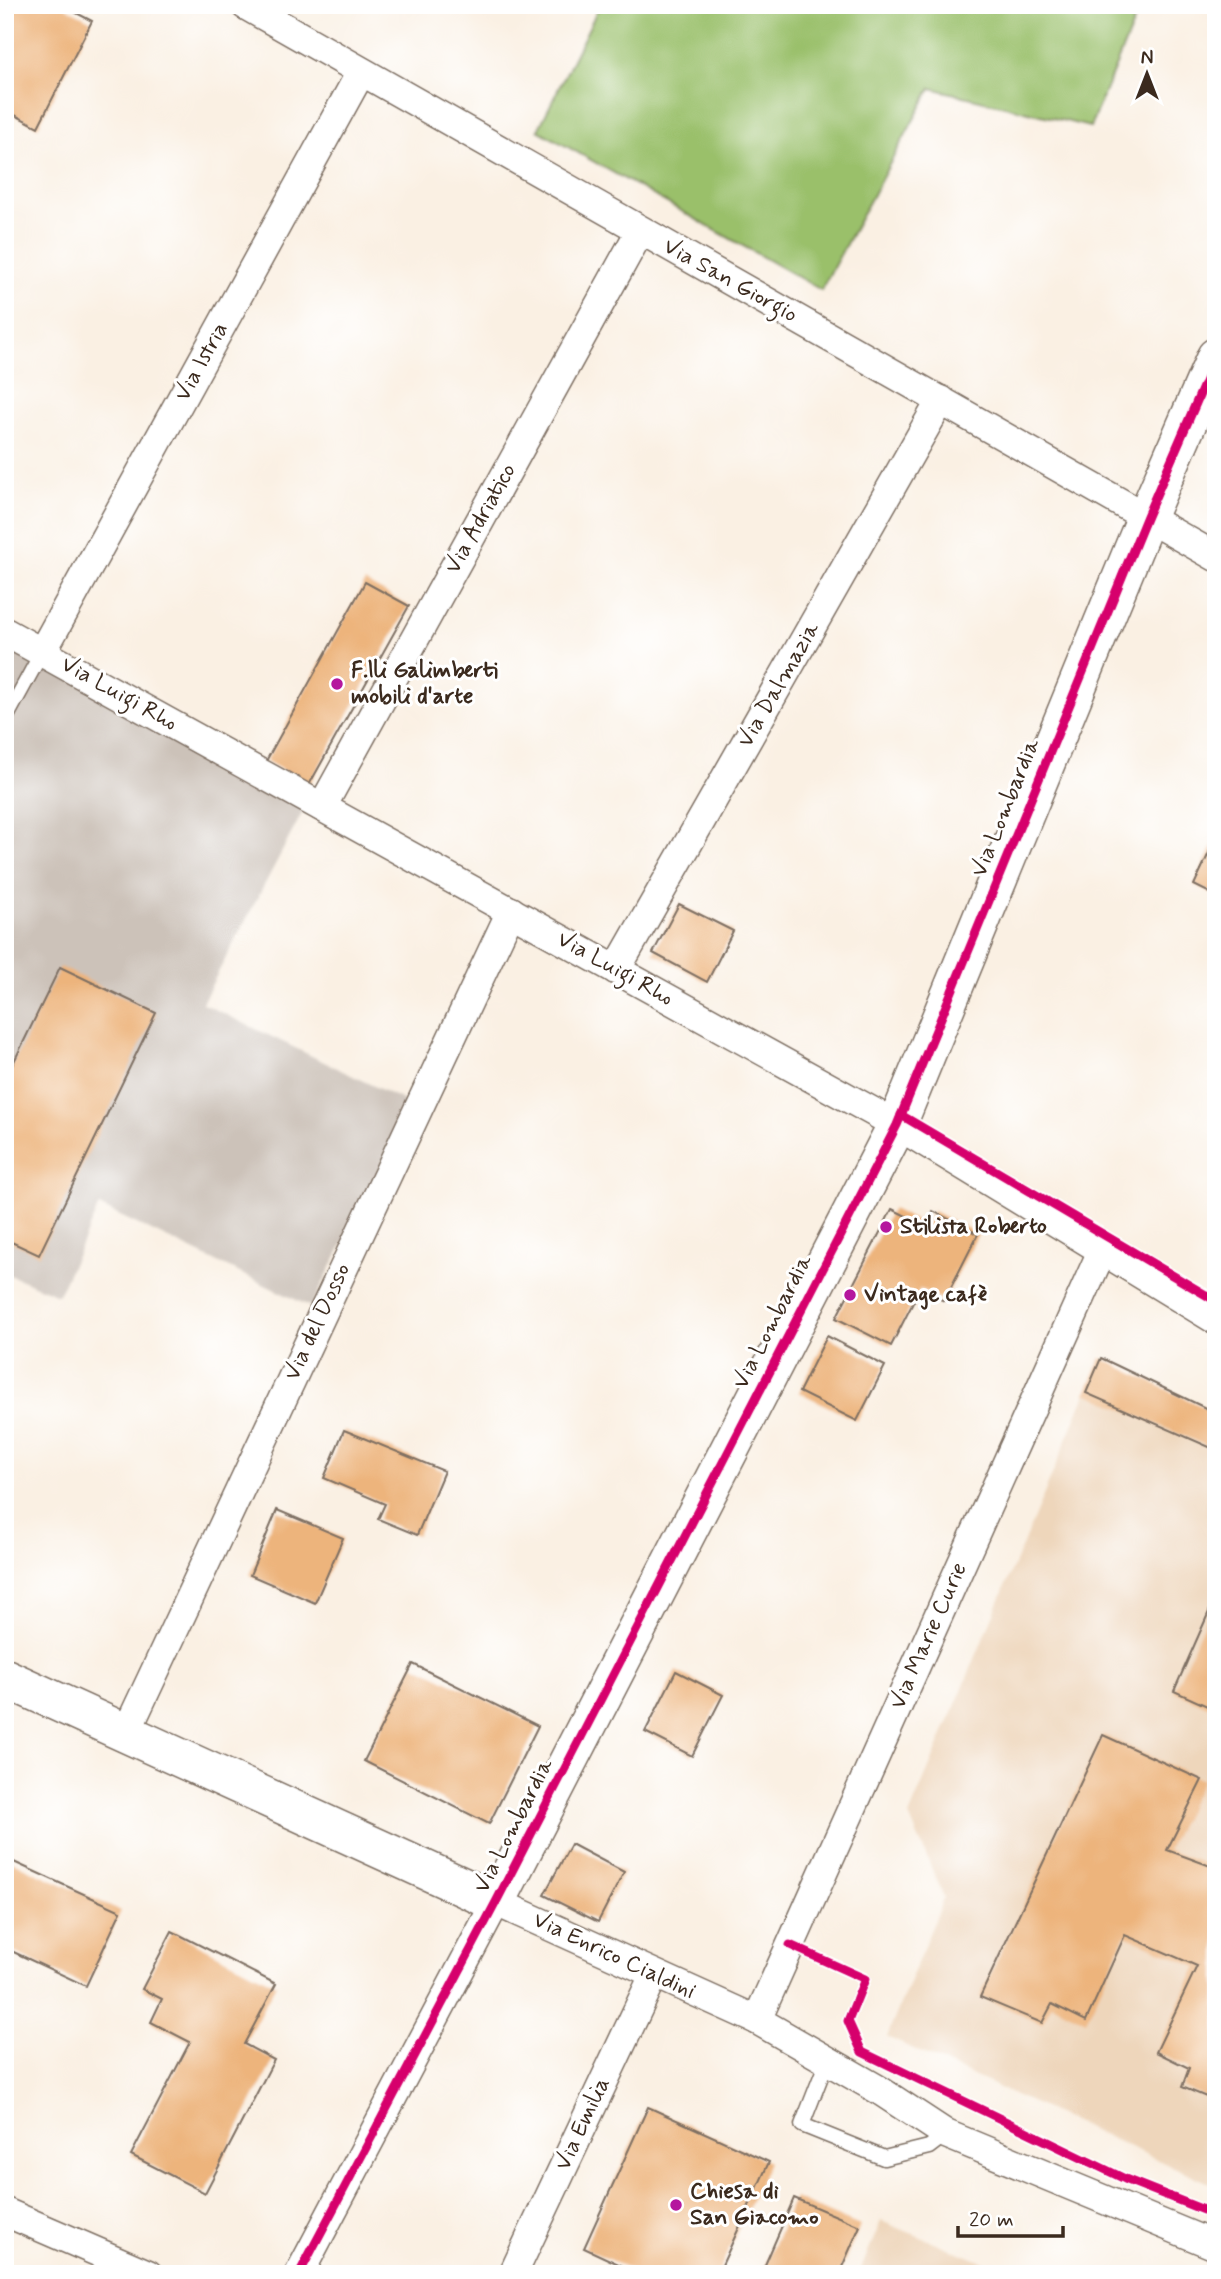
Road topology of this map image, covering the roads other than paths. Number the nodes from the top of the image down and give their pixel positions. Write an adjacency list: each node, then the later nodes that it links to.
1 (245, 5): 2 (street, Via San Giorgio)
2 (361, 72): 3 (street, Via San Giorgio); 9 (street, Via Istria)
3 (640, 231): 5 (street, Via San Giorgio); 11 (street, Via Adriatico)
4 (1216, 357): 6 (street, Via Lombardia)
5 (941, 400): 6 (street, Via San Giorgio); 13 (street, Via Dalmazia)
6 (1147, 516): 7 (street, Via San Giorgio); 14 (street, Via Lombardia)
7 (1216, 557)
8 (5, 632): 9 (street, Via Luigi Rho)
9 (42, 652): 10 (lane); 11 (street, Via Luigi Rho)
10 (5, 720)
11 (322, 807): 12 (street, Via Luigi Rho)
12 (511, 911): 13 (street, Via Luigi Rho); 18 (street, Via del Dosso)
13 (617, 970): 14 (street, Via Luigi Rho)
14 (897, 1125): 15 (street, Via Luigi Rho); 19 (street, Via Lombardia)
15 (1101, 1253): 16 (street, Via Luigi Rho); 21 (street, Via Marie Curie)
16 (1216, 1321)
17 (5, 1678): 18 (street, Via Enrico Cialdini)
18 (126, 1733): 19 (street, Via Enrico Cialdini)
19 (496, 1902): 20 (street, Via Enrico Cialdini); 27 (street, Via Lombardia)
20 (653, 1975): 21 (street, Via Enrico Cialdini); 28 (street, Via Emilia)
21 (757, 2020): 22 (street, Via Enrico Cialdini)
22 (827, 2061): 23 (street, Via Enrico Cialdini); 23 (lane)
23 (946, 2134): 25 (street, Via Enrico Cialdini)
24 (5, 2212): 26 (street)
25 (1216, 2246)
26 (148, 2274)
27 (299, 2274)
28 (513, 2274)

